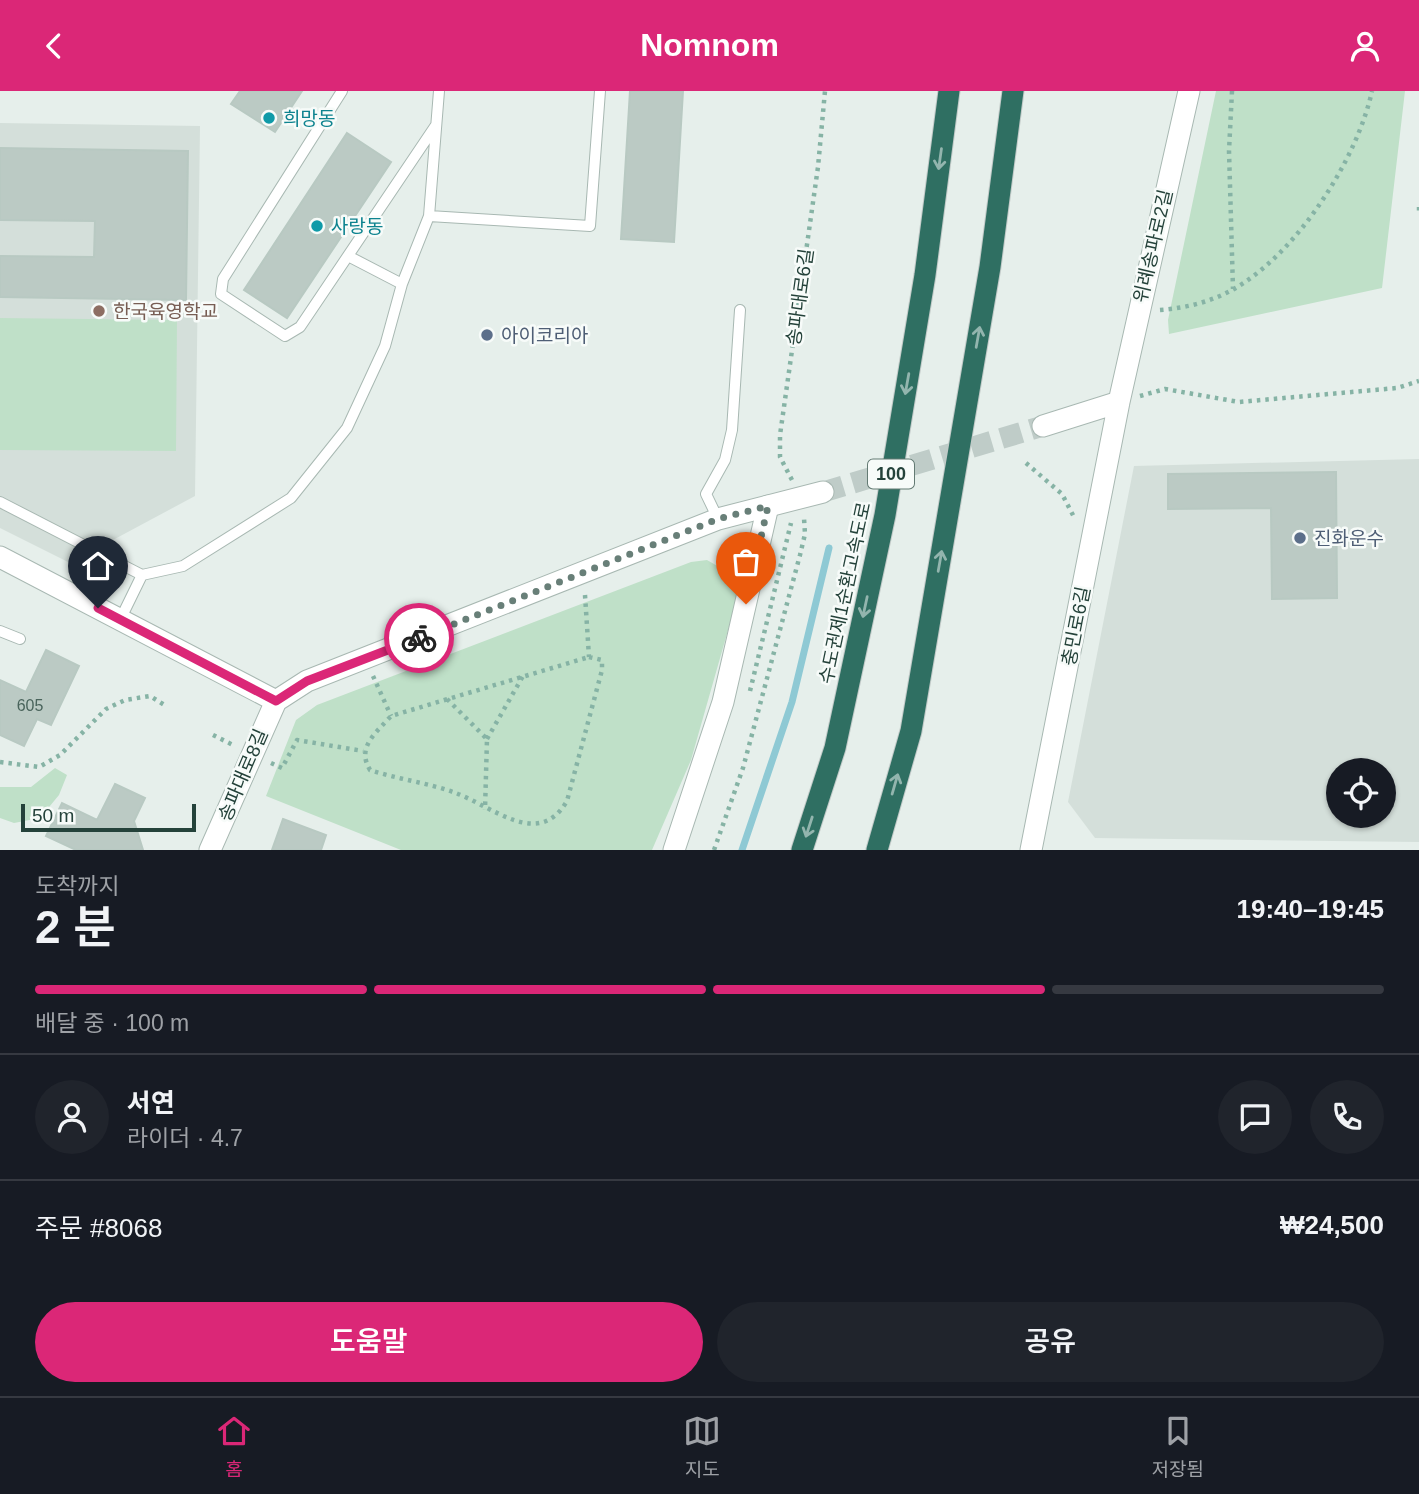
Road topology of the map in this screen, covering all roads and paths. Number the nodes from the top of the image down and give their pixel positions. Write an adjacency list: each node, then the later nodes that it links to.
1 (342, 91): 12 (lane)
2 (439, 91): 10 (lane)
3 (600, 91): 11 (lane)
4 (825, 91): 23 (path, 송파대로6길)
5 (949, 91): 48 (highway, 수도권제1순환고속도로 / 100, one-way to 48)
6 (1013, 91): 49 (highway, one-way to 6)
7 (1189, 91): 16 (street, 위례송파로2길)
8 (1232, 91): 14 (path)
9 (1372, 91): 14 (path)
10 (436, 125): 11 (lane); 12 (lane)
11 (429, 216): 13 (lane)
12 (348, 256): 13 (lane)
13 (401, 284): 29 (lane)
14 (1233, 289): 16 (path)
15 (740, 310): 25 (lane)
16 (1138, 311): 18 (street, 위례송파로2길)
17 (1419, 381): 18 (path)
18 (1119, 402): 19 (street); 50 (street, 충민로6길)
19 (1043, 426)
20 (1026, 463): 26 (path)
21 (823, 492): 23 (street)
22 (0, 502): 29 (lane)
23 (803, 503): 24 (street); 47 (path)
24 (768, 506): 25 (street); 46 (street)
25 (718, 519): 28 (street)
26 (1078, 524)
27 (0, 557): 30 (street)
28 (584, 572): 33 (path); 34 (street)
29 (142, 575): 30 (lane)
30 (120, 620): 37 (street)
31 (0, 631): 32 (lane)
32 (20, 639)
33 (589, 657): 35 (path); 44 (path)
34 (365, 659): 37 (street); 39 (path)
35 (524, 675): 36 (path); 40 (path)
36 (447, 698): 39 (path); 40 (path)
37 (276, 701): 42 (street, 송파대로8길)
38 (166, 706): 43 (path)
39 (391, 716): 41 (path)
40 (487, 739): 44 (path)
41 (363, 751): 42 (path); 44 (path)
42 (251, 754): 45 (street, 송파대로8길)
43 (0, 762)
44 (485, 810)
45 (210, 850)
46 (674, 850)
47 (714, 850)
48 (802, 850)
49 (877, 850)
50 (1031, 850)

